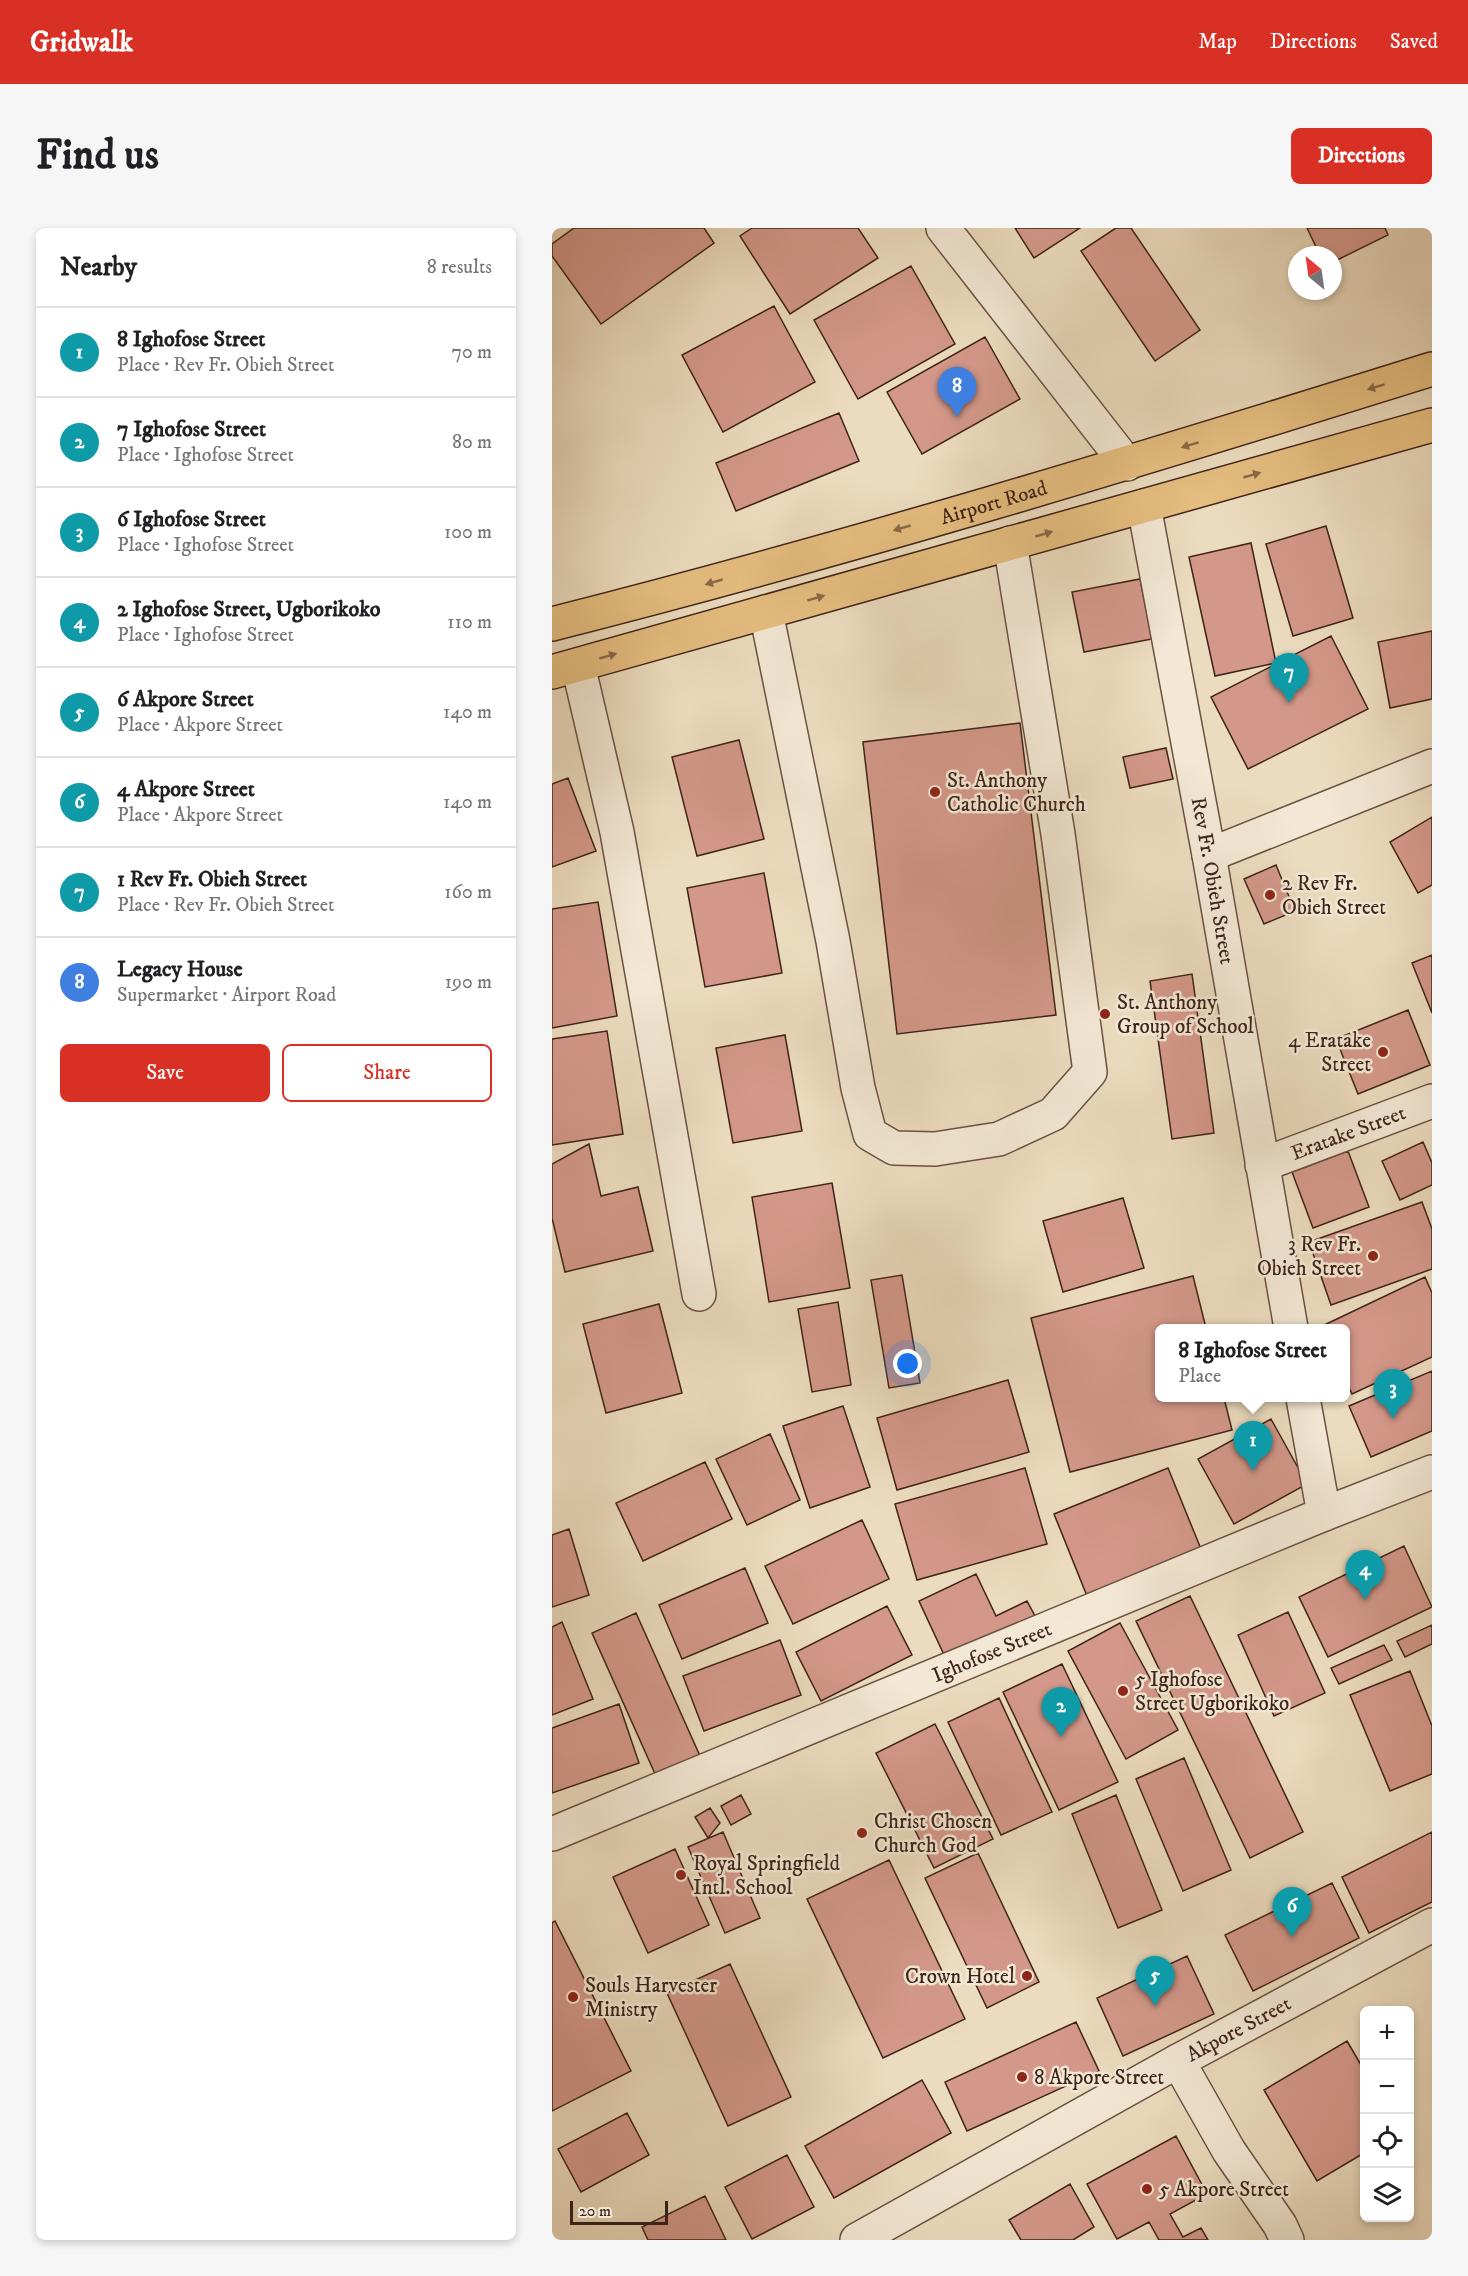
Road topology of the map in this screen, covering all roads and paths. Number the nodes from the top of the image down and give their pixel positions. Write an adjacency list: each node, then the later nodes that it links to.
1 (943, 228): 4 (street)
2 (1432, 369): 4 (main road, Airport Road, one-way to 4)
3 (1432, 425): 5 (main road, Airport Road, one-way to 3)
4 (1127, 464): 8 (main road, Airport Road, one-way to 8)
5 (1144, 506): 6 (main road, Airport Road, one-way to 5); 11 (street, Rev Fr. Obieh Street)
6 (1010, 543): 7 (main road, Airport Road, one-way to 6); 7 (street)
7 (766, 612): 9 (main road, Airport Road, one-way to 7)
8 (552, 624)
9 (565, 668): 14 (street)
10 (1432, 766): 11 (street)
11 (1209, 855): 13 (street, Rev Fr. Obieh Street)
12 (1432, 1101): 13 (street, Eratake Street)
13 (1262, 1165): 15 (street, Rev Fr. Obieh Street)
14 (699, 1294)
15 (1290, 1324)
16 (1304, 1402): 18 (street)
17 (1432, 1472): 18 (street, Ighofose Street)
18 (1324, 1514): 19 (street, Ighofose Street)
19 (552, 1834)
20 (1432, 1925): 21 (street, Akpore Street)
21 (1178, 2061): 22 (street, Akpore Street); 23 (street)
22 (857, 2240)
23 (1287, 2240)

